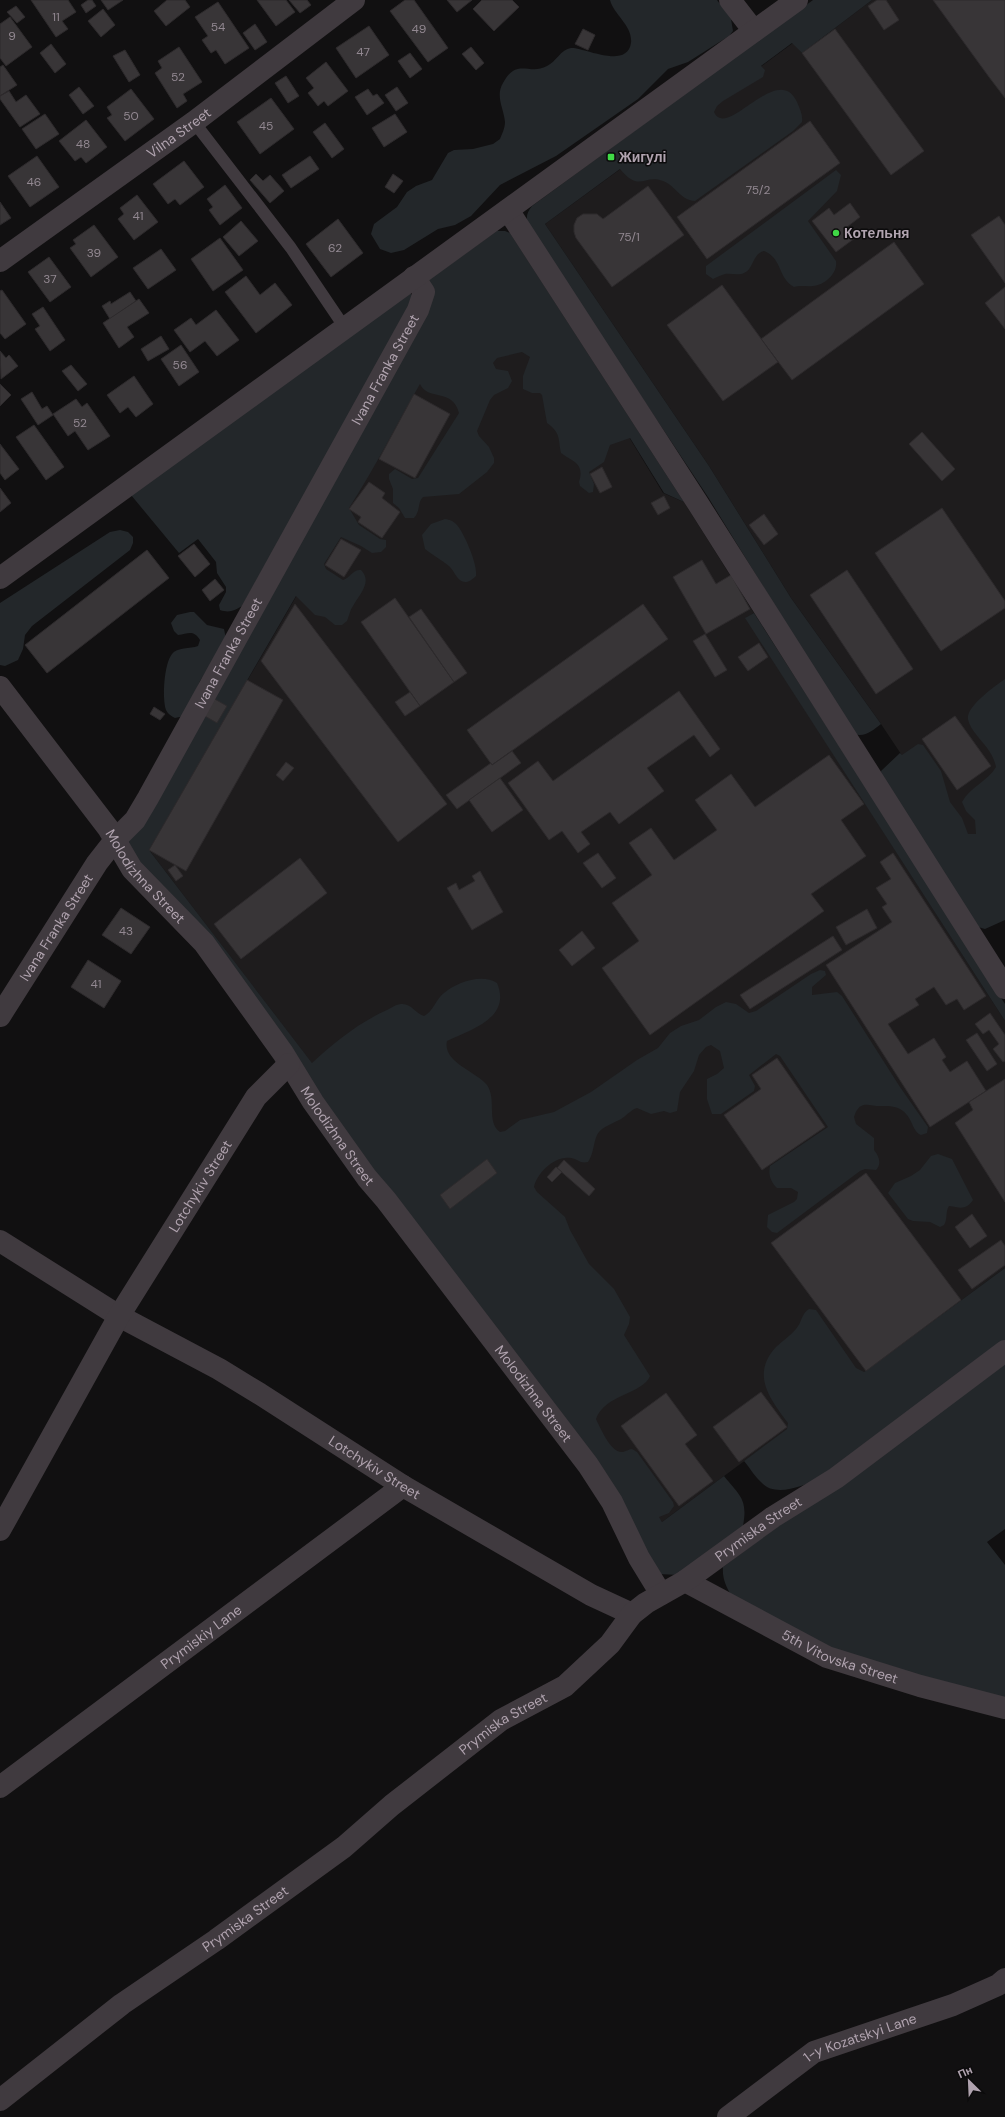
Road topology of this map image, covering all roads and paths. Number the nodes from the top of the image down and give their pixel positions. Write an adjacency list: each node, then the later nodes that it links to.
1 (354, 0): 5 (street, Vilna Street)
2 (730, 0): 4 (street)
3 (797, 0): 4 (street)
4 (754, 31): 6 (street)
5 (194, 122): 7 (street, Vilna Street); 9 (lane)
6 (508, 210): 8 (street); 13 (street)
7 (0, 261)
8 (414, 277): 9 (street); 12 (street, Ivana Franka Street)
9 (346, 328): 10 (street)
10 (0, 578)
11 (0, 687): 12 (street, Molodizhna Street)
12 (115, 840): 14 (street, Ivana Franka Street); 15 (street, Molodizhna Street)
13 (1005, 988)
14 (0, 1016)
15 (290, 1064): 17 (street, Lotchykiv Street); 22 (street, Molodizhna Street)
16 (0, 1241): 17 (street, Lotchykiv Street)
17 (119, 1316): 19 (street, Lotchykiv Street); 20 (street, Lotchykiv Street)
18 (1005, 1351): 21 (street, Prymiska Street)
19 (404, 1486): 23 (street, Lotchykiv Street); 25 (street, Prymiskiy Lane)
20 (0, 1530)
21 (685, 1581): 22 (street, Prymiska Street); 24 (street, 5th Vitovska Street)
22 (661, 1594): 23 (street, Prymiska Street)
23 (632, 1614): 27 (street, Prymiska Street)
24 (1005, 1708)
25 (1, 1784)
26 (1005, 1979): 28 (street, 1-y Kozatskyi Lane)
27 (0, 2100)
28 (728, 2117)

